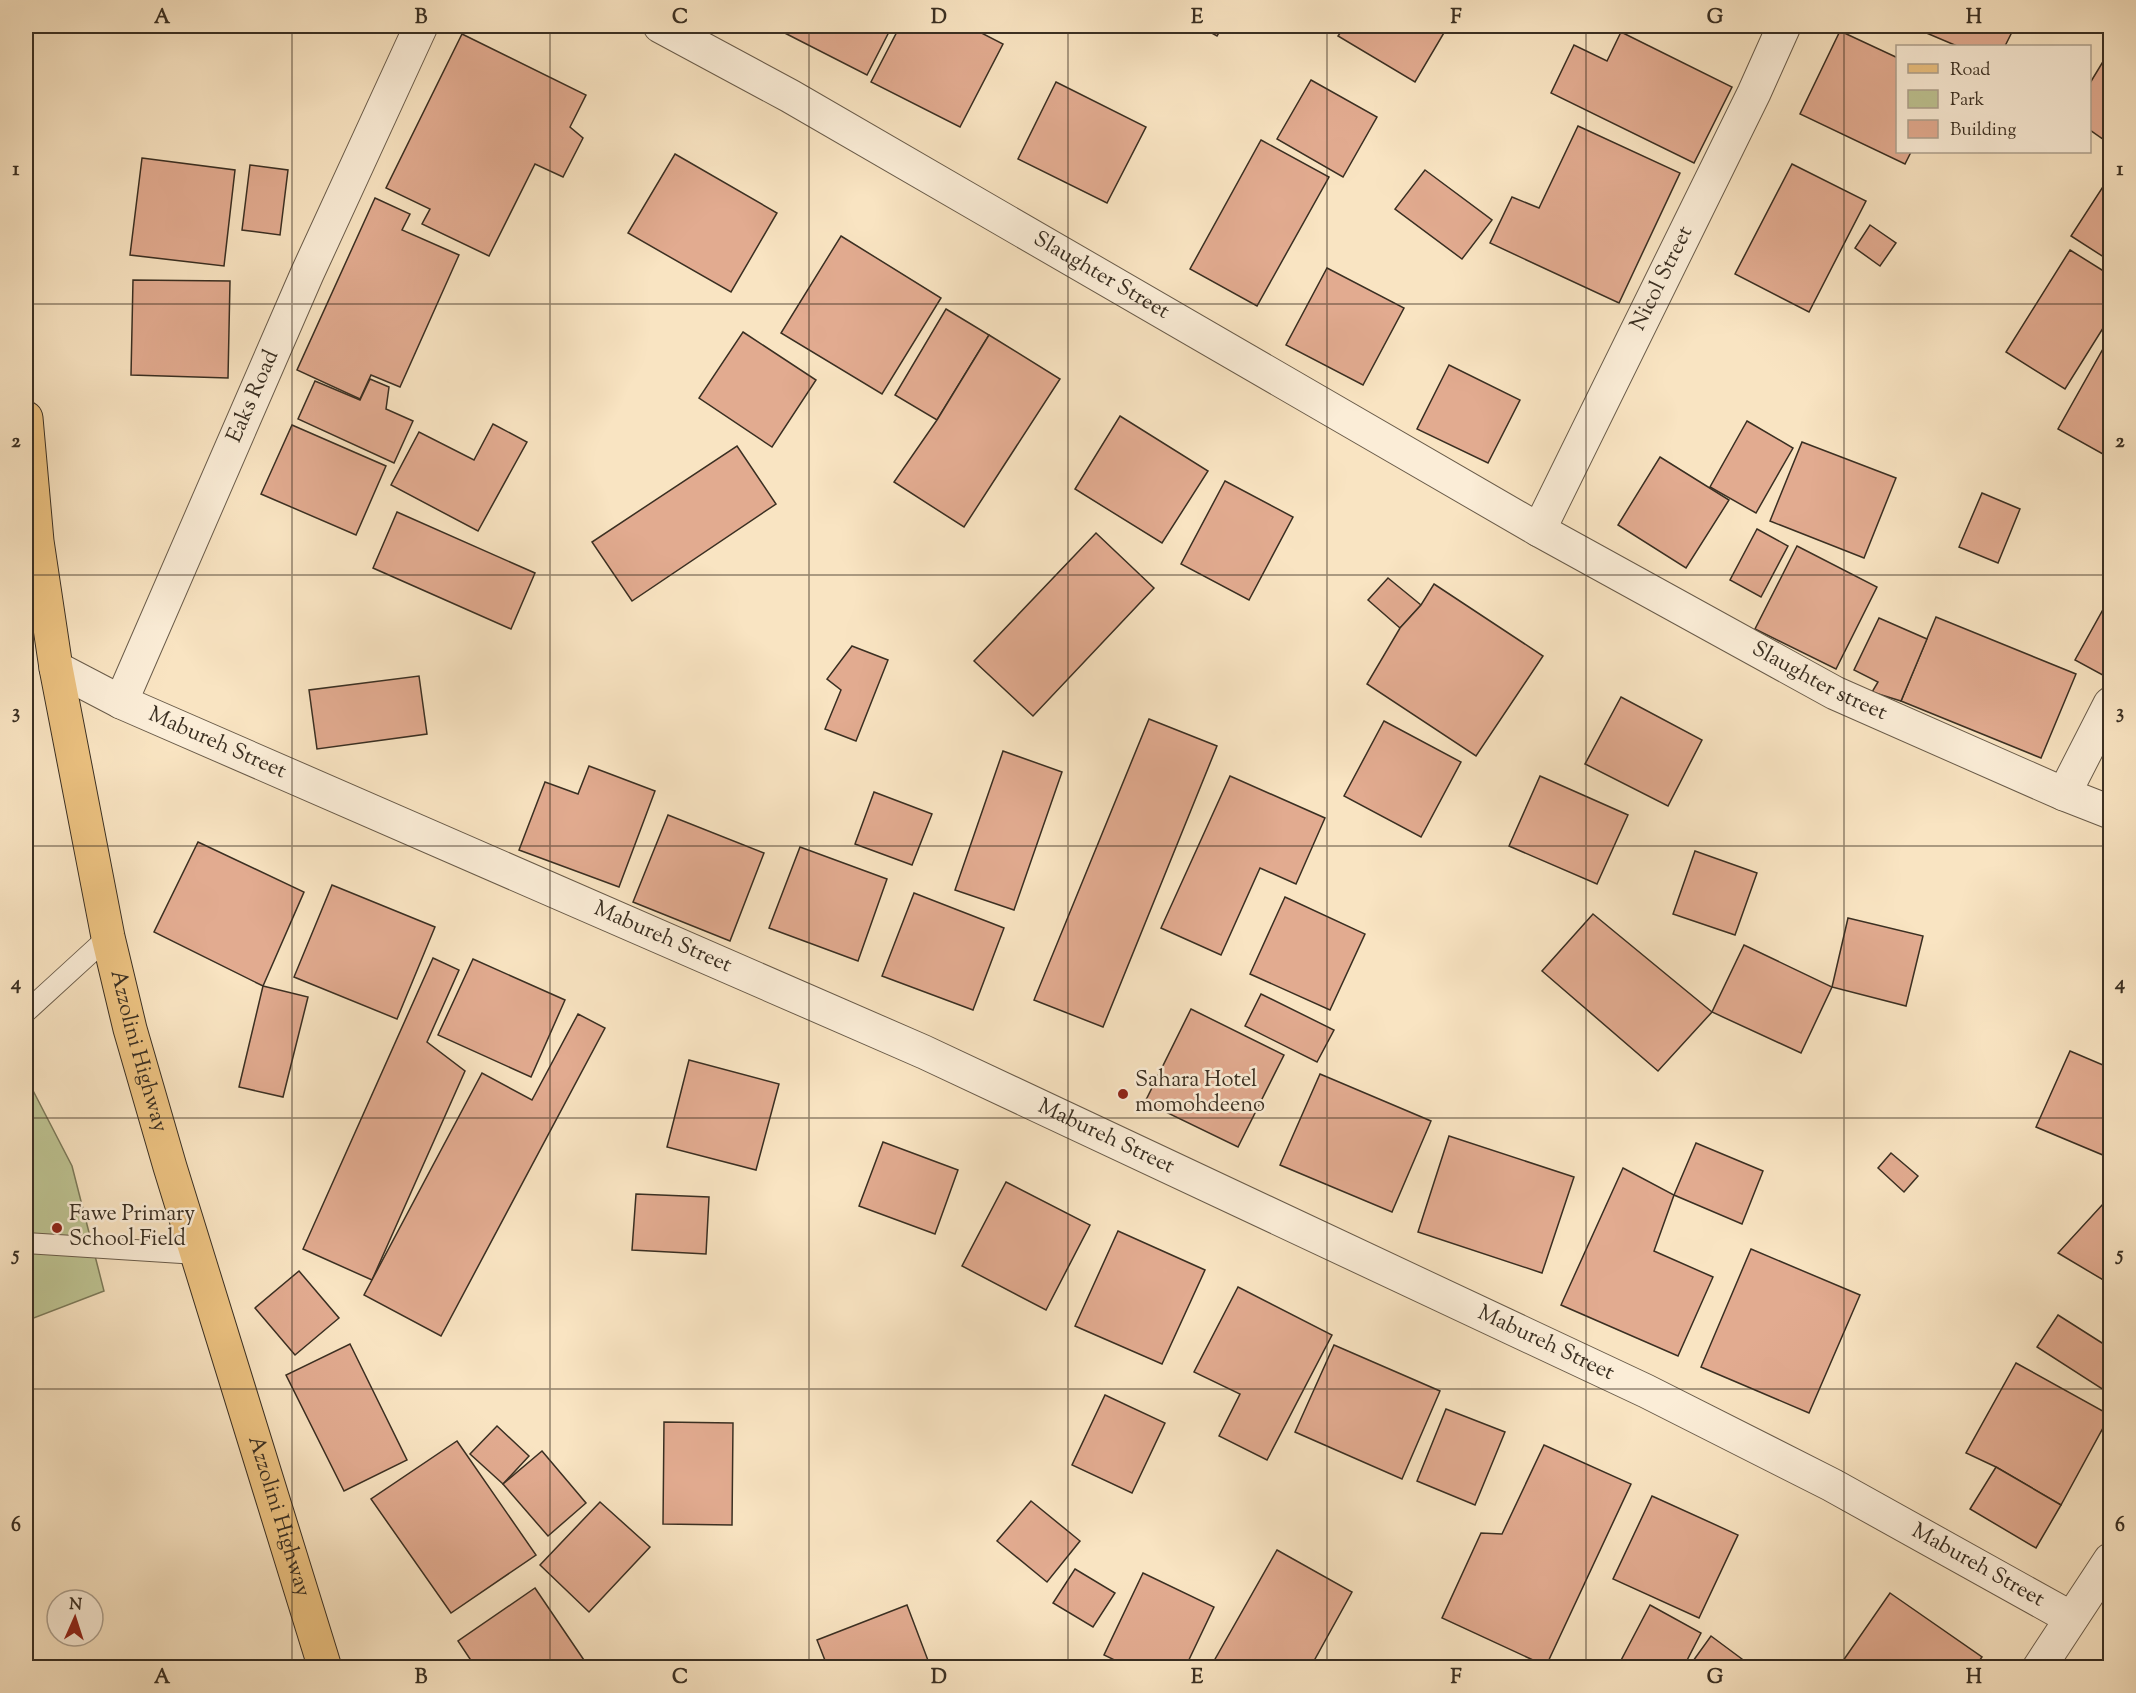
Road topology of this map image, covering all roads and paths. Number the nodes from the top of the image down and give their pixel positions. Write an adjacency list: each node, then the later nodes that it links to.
1 (421, 26): 8 (street, Eaks Road)
2 (660, 26): 5 (street, Slaughter Street)
3 (1784, 26): 5 (street, Nicol Street)
4 (26, 418): 6 (main road, Azzolini Highway)
5 (1539, 530): 10 (street, Slaughter street)
6 (31, 541): 7 (main road, Azzolini Highway)
7 (56, 668): 8 (street); 12 (main road, Azzolini Highway)
8 (121, 702): 17 (street, Mabureh Street)
9 (2110, 704): 10 (street)
10 (2064, 794): 11 (street, Slaughter street)
11 (2110, 812)
12 (108, 937): 13 (lane); 15 (main road, Azzolini Highway)
13 (26, 1012)
14 (26, 1243): 15 (lane)
15 (197, 1254): 18 (main road, Azzolini Highway)
16 (2110, 1560): 17 (street)
17 (2072, 1618): 19 (street)
18 (325, 1668)
19 (2039, 1668)

